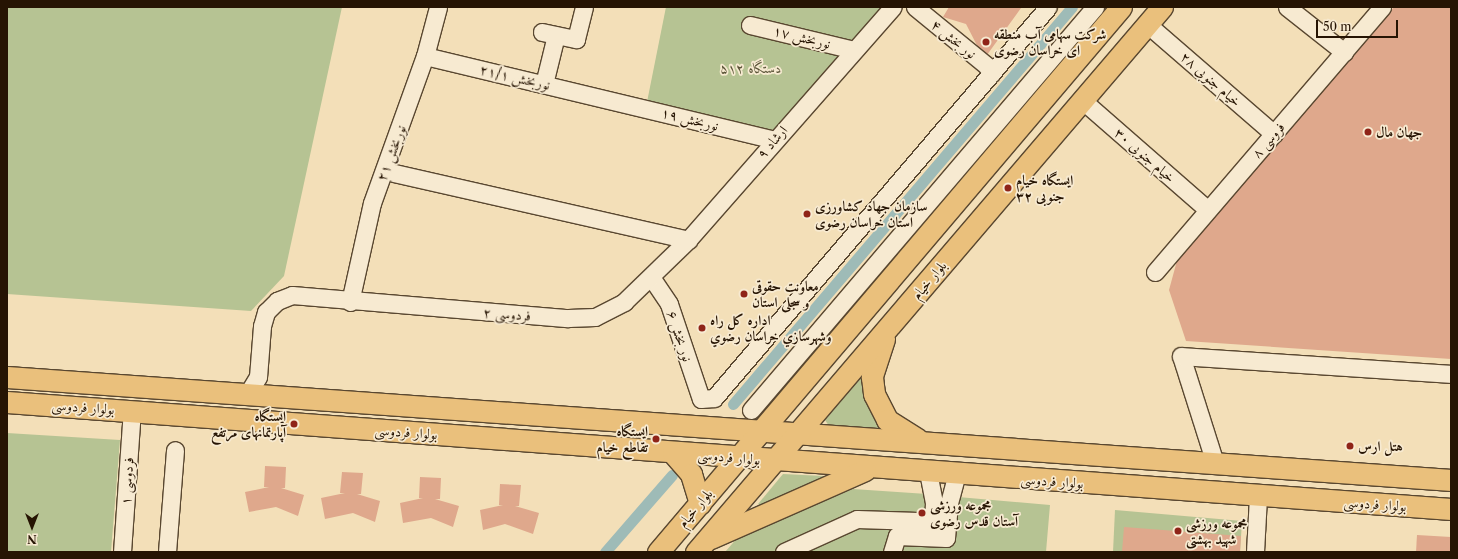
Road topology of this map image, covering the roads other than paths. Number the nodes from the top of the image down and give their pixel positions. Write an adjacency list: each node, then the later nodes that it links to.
1 (438, 7): 15 (street, نوربخش ۲۱)
2 (584, 7): 17 (street)
3 (893, 7): 13 (street, ارشاد ۹)
4 (915, 7): 16 (street, نور بخش ۴)
5 (1048, 7): 16 (street)
6 (1095, 7): 35 (street)
7 (1121, 7): 36 (main road, بلوار خیام)
8 (1162, 7): 11 (main road, بلوار خیام)
9 (1287, 7): 14 (street)
10 (1382, 7): 14 (street, فروسی ۸)
11 (1147, 24): 19 (main road, بلوار خیام); 20 (street, خیام جنوبی ۲۸)
12 (750, 25): 13 (street, نوربخش ۱۷)
13 (854, 50): 21 (street, ارشاد ۹)
14 (1344, 52): 20 (street, فروسی ۸)
15 (425, 56): 17 (street, نوربخش ۲۱/۱); 27 (street, نوربخش ۲۱)
16 (991, 74): 26 (street, نور بخش ۶)
17 (544, 84): 18 (street, نوربخش ۲۱/۱)
18 (605, 98): 21 (street, نوربخش ۱۹)
19 (1082, 100): 23 (street, خیام جنوبی ۳۰); 28 (main road, بلوار خیام)
20 (1274, 134): 23 (street, فروسی ۸)
21 (774, 140): 24 (street, ارشاد ۹)
22 (394, 173): 24 (street)
23 (1208, 210): 25 (street, فروسی ۸)
24 (688, 240): 26 (street, ارشاد ۹)
25 (1155, 272)
26 (651, 277): 27 (street, فردوسی ۲)
27 (350, 302): 31 (street, فردوسی ۲); 32 (street, فردوسی ۲)
28 (891, 324): 37 (main road, بلوار خیام); 38 (main road)
29 (1451, 374): 43 (street)
30 (7, 377): 31 (main road, بولوار فردوسی)
31 (247, 395): 32 (main road, بولوار فردوسی)
32 (271, 397): 36 (main road, بولوار فردوسی)
33 (7, 402): 34 (main road, بولوار فردوسی)
34 (132, 410): 40 (main road, بولوار فردوسی); 54 (street, فردوسی ۱)
35 (750, 410)
36 (761, 429): 37 (main road, بولوار فردوسی); 41 (main road, بلوار خیام)
37 (798, 433): 38 (main road, بولوار فردوسی); 42 (main road, بلوار خیام)
38 (924, 442): 43 (main road, بولوار فردوسی)
39 (175, 450): 55 (street)
40 (673, 453): 41 (main road, بولوار فردوسی); 49 (main road)
41 (736, 458): 42 (main road, بولوار فردوسی); 49 (main road, بلوار خیام)
42 (774, 461): 44 (main road, بولوار فردوسی); 53 (main road, بلوار خیام)
43 (1215, 463): 47 (main road, بولوار فردوسی)
44 (868, 469): 45 (main road, بولوار فردوسی); 53 (main road)
45 (928, 472): 46 (main road, بولوار فردوسی); 52 (street)
46 (957, 474): 48 (main road, بولوار فردوسی); 52 (street)
47 (1451, 480)
48 (1258, 497): 50 (main road, بولوار فردوسی); 60 (street)
49 (700, 504): 56 (main road, بلوار خیام)
50 (1451, 509)
51 (887, 520): 52 (street); 57 (street); 58 (street)
52 (940, 521): 59 (street)
53 (701, 546)
54 (122, 552)
55 (167, 552)
56 (658, 552)
57 (784, 552)
58 (885, 552)
59 (892, 552)
60 (1255, 552)

